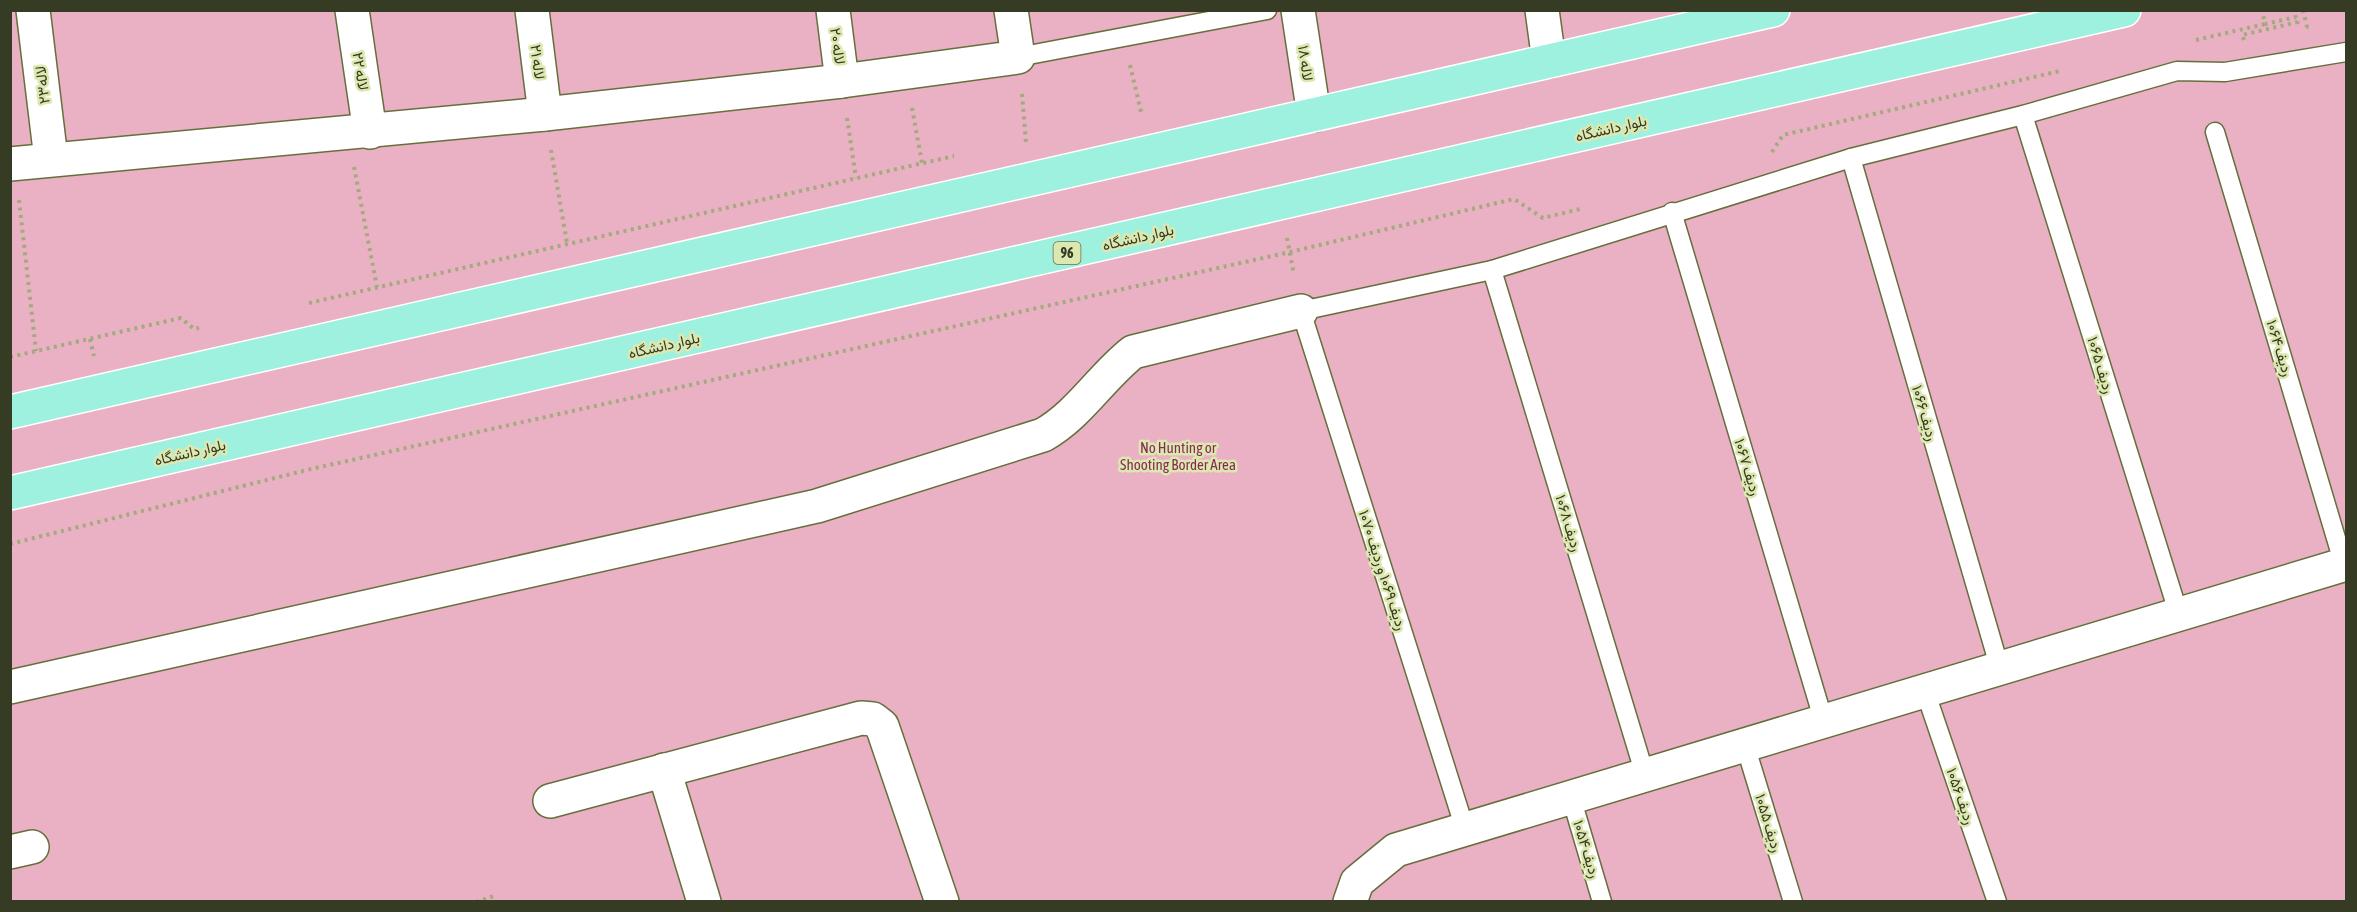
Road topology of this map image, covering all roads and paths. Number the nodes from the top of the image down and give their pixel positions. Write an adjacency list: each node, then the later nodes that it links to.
1 (33, 10): 37 (street, لاله۲۳)
2 (352, 10): 29 (street, لاله ۲۲)
3 (532, 10): 24 (street, لاله ۲۱)
4 (833, 10): 21 (street, لاله ۲۰)
5 (1011, 10): 17 (street)
6 (1267, 10): 14 (lane)
7 (1299, 10): 25 (street, لاله ۱۸)
8 (1542, 10): 18 (street)
9 (1773, 10): 18 (main road)
10 (2124, 10): 42 (main road, بلوار دانشگاه / 96)
11 (2262, 10): 13 (path)
12 (2303, 10): 13 (path)
13 (2265, 24): 15 (path)
14 (1124, 38): 17 (lane); 23 (path)
15 (2185, 42)
16 (2346, 52): 26 (lane)
17 (1018, 57): 20 (street); 31 (path)
18 (1549, 61): 25 (main road)
19 (2070, 69): 35 (path)
20 (905, 72): 21 (street); 38 (path)
21 (842, 81): 24 (street); 40 (path)
22 (1152, 111): 23 (path)
23 (1141, 113): 27 (path); 33 (path)
24 (545, 114): 29 (street); 46 (path)
25 (1314, 115): 33 (main road)
26 (2023, 115): 36 (lane); 60 (lane, ردیف ۱۰۶۵)
27 (1130, 116)
28 (2215, 132): 59 (lane, ردیف ۱۰۶۴)
29 (359, 133): 37 (street); 50 (path)
30 (1038, 137): 31 (path)
31 (1026, 140): 32 (path); 41 (path)
32 (1015, 142)
33 (1150, 152): 41 (main road)
34 (957, 155): 38 (path)
35 (1770, 155)
36 (1851, 158): 44 (lane); 61 (lane, ردیف ۱۰۶۶)
37 (51, 159): 39 (street)
38 (922, 163): 40 (path)
39 (13, 164): 54 (path)
40 (855, 178): 45 (path); 46 (path)
41 (1030, 180): 45 (main road)
42 (1280, 204): 47 (path); 57 (main road, بلوار دانشگاه / 96)
43 (1590, 206): 47 (path)
44 (1672, 212): 48 (lane); 64 (lane, ردیف ۱۰۶۷)
45 (861, 218): 49 (main road)
46 (567, 243): 49 (path); 50 (path)
47 (1290, 252): 52 (path); 58 (path)
48 (1492, 270): 52 (lane); 67 (lane, ردیف ۱۰۶۸)
49 (560, 286): 56 (main road)
50 (377, 288): 51 (path)
51 (308, 303)
52 (1301, 311): 62 (street); 70 (lane, ردیف ۱۰۶۹ و ردیف ۱۰۷۰)
53 (206, 327): 54 (path)
54 (36, 351): 55 (path)
55 (10, 357)
56 (10, 412)
57 (10, 493)
58 (10, 544)
59 (2345, 564): 60 (street)
60 (2179, 615): 61 (street)
61 (2000, 669): 63 (street)
62 (10, 687)
63 (1925, 691): 64 (street); 78 (lane, ردیف ۱۰۵۶)
64 (1824, 722): 65 (street)
65 (1745, 746): 67 (street); 77 (lane, ردیف ۱۰۵۵)
66 (664, 770): 69 (street); 73 (street); 74 (street)
67 (1645, 775): 68 (street)
68 (1571, 797): 70 (street); 76 (lane, ردیف ۱۰۵۴)
69 (549, 801)
70 (1465, 830): 75 (street)
71 (497, 895): 72 (path)
72 (476, 902)
73 (704, 902)
74 (942, 902)
75 (1350, 902)
76 (1602, 902)
77 (1793, 902)
78 (1997, 902)

